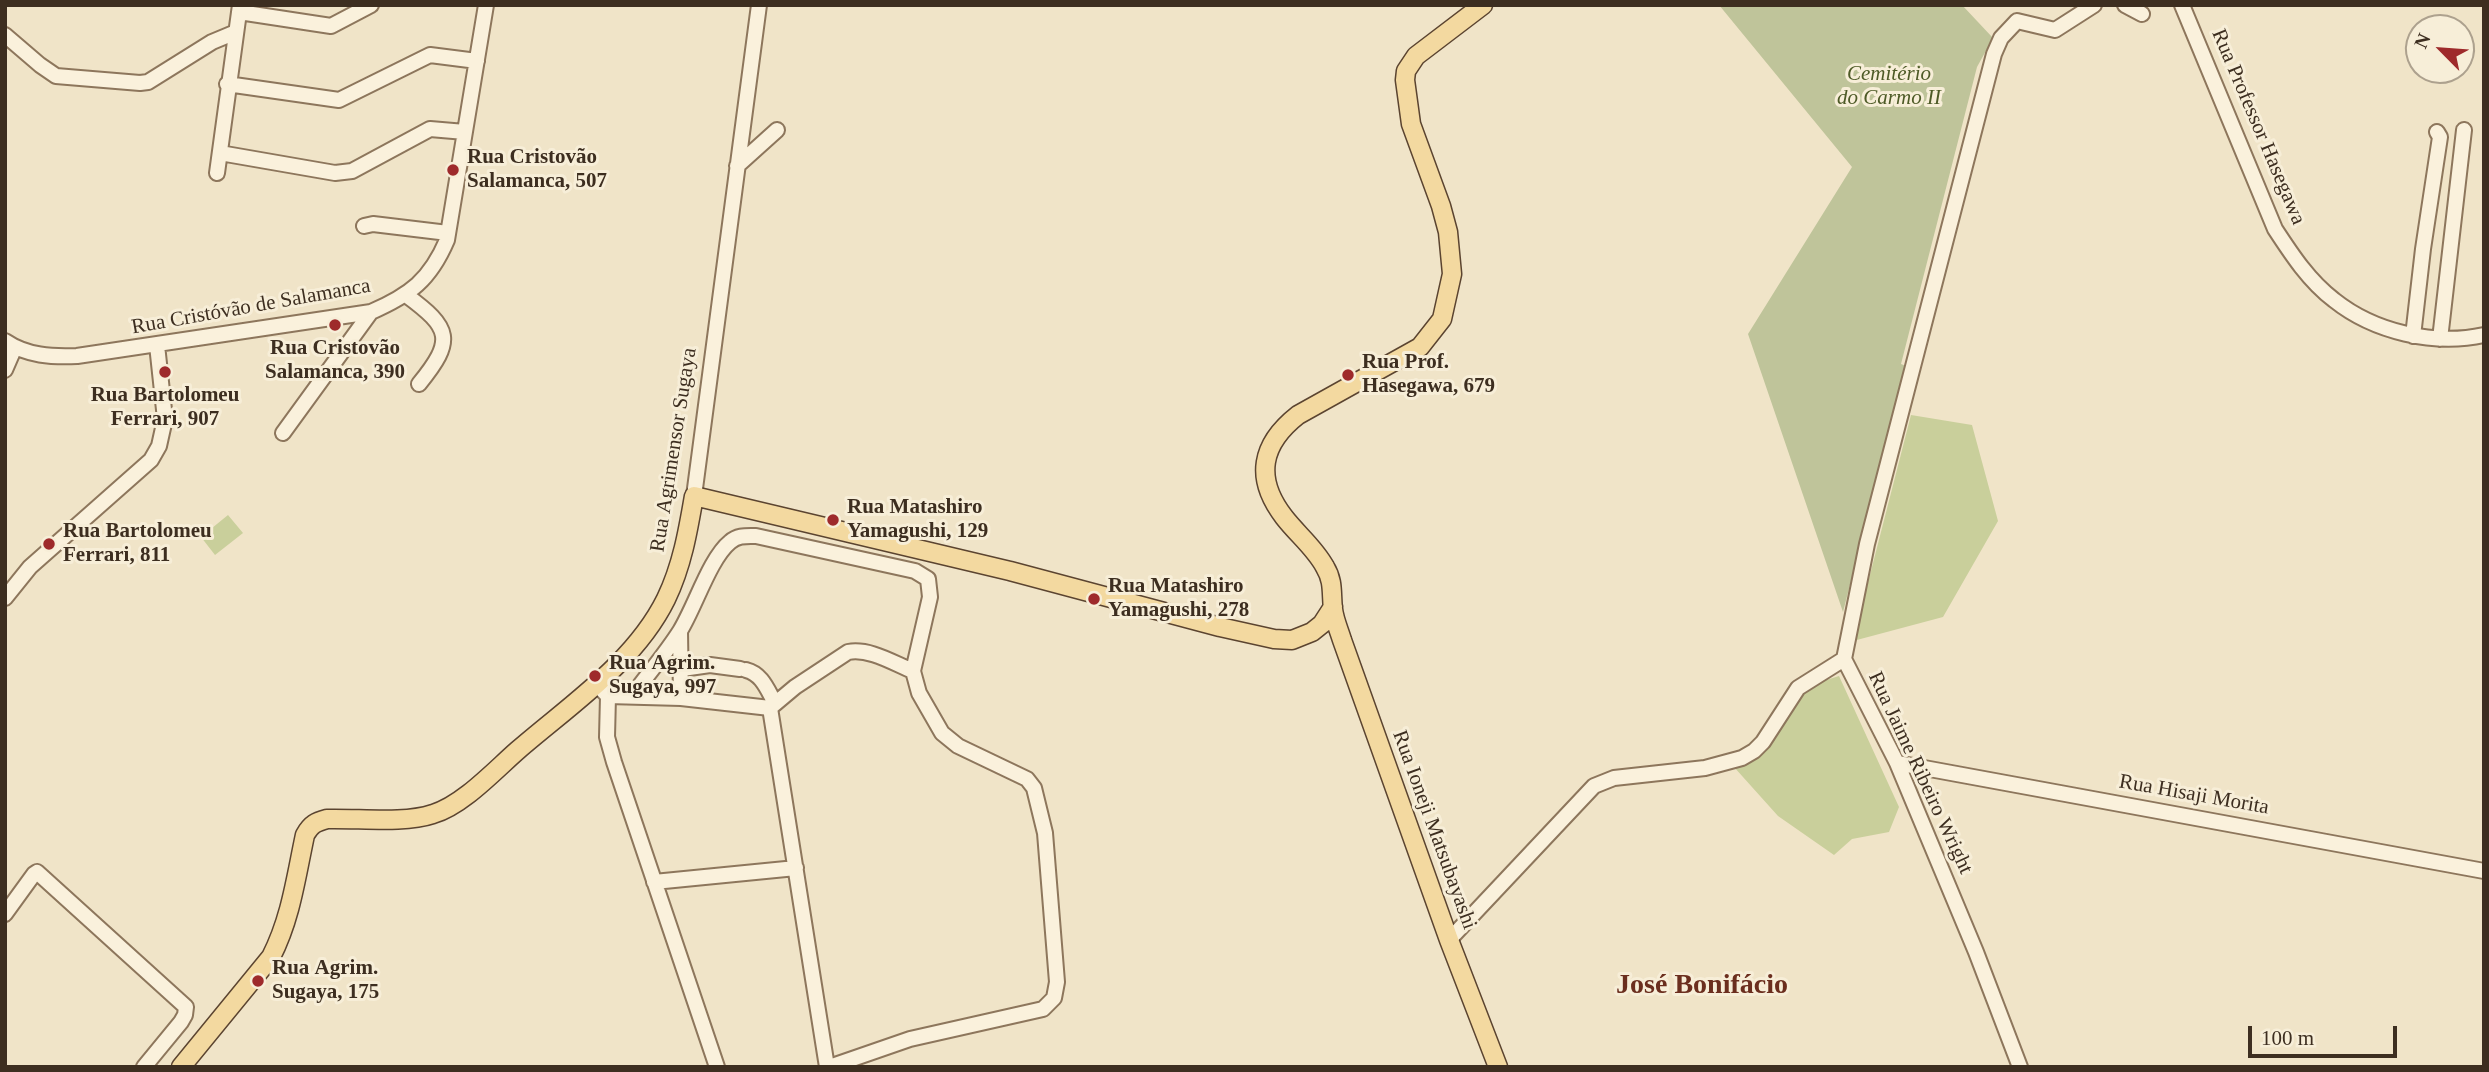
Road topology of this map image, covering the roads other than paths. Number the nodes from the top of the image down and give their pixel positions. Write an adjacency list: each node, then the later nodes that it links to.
1 (370, 5): 8 (street)
2 (486, 5): 12 (street, Rua Cristóvão de Salamanca)
3 (760, 5): 19 (street, Rua Agrimensor Sugaya)
4 (1483, 5): 35 (main road)
5 (2094, 5): 37 (street)
6 (2125, 5): 9 (street)
7 (2182, 5): 26 (street, Rua Professor Hasegawa)
8 (239, 8): 10 (street)
9 (2142, 14)
10 (236, 32): 11 (street); 13 (street)
11 (5, 35)
12 (477, 61): 13 (street); 16 (street, Rua Cristóvão de Salamanca)
13 (228, 84): 18 (street)
14 (777, 130): 19 (street)
15 (2464, 130): 27 (street)
16 (465, 132): 18 (street); 22 (street, Rua Cristóvão de Salamanca)
17 (2437, 132): 26 (street)
18 (220, 153): 20 (street)
19 (737, 166): 33 (street, Rua Agrimensor Sugaya)
20 (217, 173)
21 (364, 226): 22 (street)
22 (449, 233): 23 (street, Rua Cristóvão de Salamanca)
23 (406, 295): 24 (street, Rua Cristóvão de Salamanca); 31 (street)
24 (371, 312): 29 (street, Rua Cristóvão de Salamanca); 32 (street)
25 (2484, 335): 27 (street, Rua Professor Hasegawa)
26 (2413, 336): 27 (street, Rua Professor Hasegawa)
27 (2440, 339)
28 (10, 344): 29 (street, Rua Cristóvão de Salamanca); 30 (street)
29 (157, 345): 34 (street)
30 (5, 370)
31 (419, 384)
32 (283, 433)
33 (694, 496): 35 (main road); 40 (main road, Rua Agrimensor Sugaya)
34 (5, 598)
35 (1333, 607): 49 (main road, Rua Ioneji Matsubayashi)
36 (680, 631): 38 (street); 39 (street); 41 (street)
37 (1844, 659): 44 (street, Rua Jaime Ribeiro Wright); 49 (street, Rua Jaime Ribeiro Wright)
38 (682, 669): 42 (street); 43 (street)
39 (913, 671): 43 (street); 53 (street)
40 (602, 689): 41 (street); 47 (street); 51 (main road, Rua Agrimensor Sugaya)
41 (632, 696): 42 (street)
42 (681, 698): 43 (street)
43 (773, 706): 45 (street)
44 (1897, 763): 46 (street, Rua Hisaji Morita); 55 (street, Rua Jaime Ribeiro Wright)
45 (796, 868): 47 (street); 53 (street)
46 (2484, 871)
47 (654, 882): 52 (street)
48 (5, 914): 50 (street)
49 (1449, 940): 54 (main road, Rua Ioneji Matsubayashi)
50 (144, 1067)
51 (181, 1067)
52 (717, 1067)
53 (828, 1067)
54 (1498, 1067)
55 (2020, 1067)

